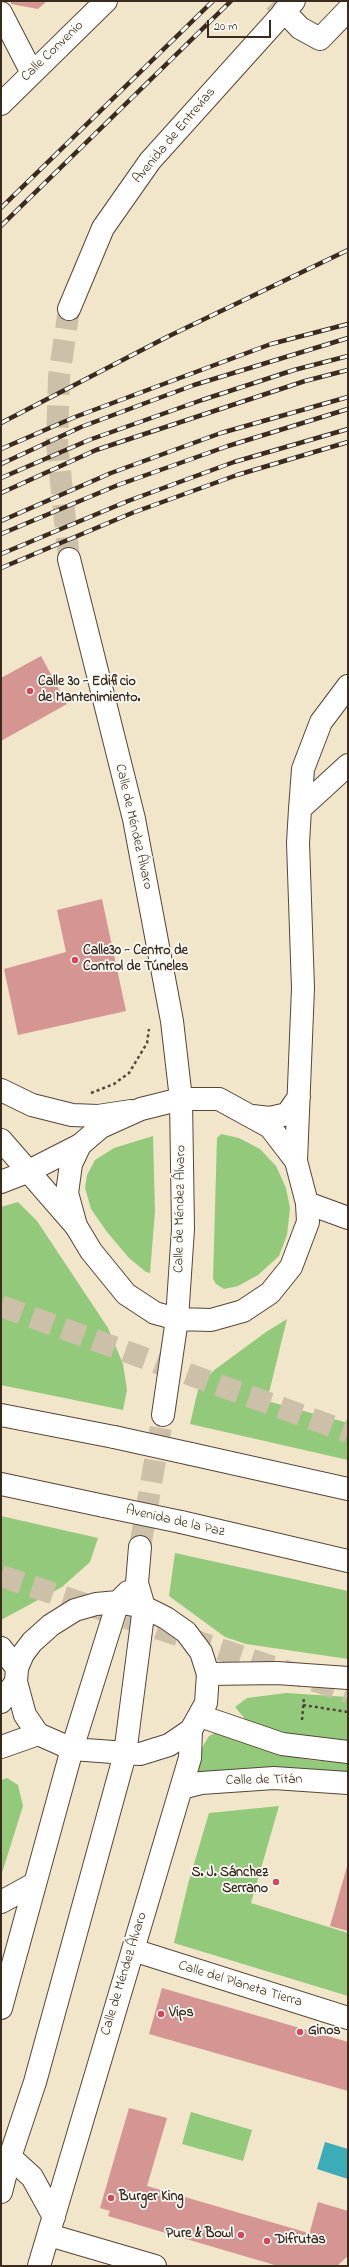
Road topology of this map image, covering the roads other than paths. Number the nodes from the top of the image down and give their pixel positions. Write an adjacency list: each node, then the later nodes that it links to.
1 (106, 1): 5 (main road, Calle Convenio)
2 (289, 6): 3 (main road); 7 (main road, Avenida de Entrevías)
3 (348, 10)
4 (1, 13): 5 (main road)
5 (32, 73): 6 (main road, Calle Convenio)
6 (1, 104)
7 (69, 309)
8 (69, 559): 14 (main road, Calle de Méndez Álvaro)
9 (348, 686): 11 (main road)
10 (348, 765): 11 (main road)
11 (300, 809): 13 (main road)
12 (1, 1090): 15 (main road)
13 (300, 1097): 16 (main road); 19 (main road)
14 (180, 1100): 15 (main road); 16 (main road); 25 (main road, Calle de Méndez Álvaro)
15 (141, 1109): 18 (main road)
16 (252, 1116): 19 (main road)
17 (1, 1140): 20 (main road)
18 (80, 1144): 20 (main road); 24 (main road)
19 (296, 1161): 22 (main road)
20 (27, 1172): 21 (main road); 24 (main road)
21 (1, 1182)
22 (307, 1203): 23 (main road); 25 (main road)
23 (348, 1218)
24 (76, 1226): 25 (main road)
25 (178, 1319): 27 (main road, Calle de Méndez Álvaro)
26 (1, 1415): 29 (main road, bridge)
27 (163, 1415)
28 (1, 1484): 31 (main road, Avenida de la Paz, bridge)
29 (348, 1489)
30 (140, 1547): 32 (main road)
31 (348, 1561)
32 (137, 1583): 33 (main road); 34 (main road)
33 (118, 1602): 34 (main road, Calle de Méndez Álvaro); 37 (main road, Calle de Méndez Álvaro); 43 (main road)
34 (144, 1607): 36 (main road, Calle de Méndez Álvaro); 45 (main road)
35 (1, 1648): 37 (main road)
36 (208, 1674): 38 (main road); 40 (main road, Calle de Méndez Álvaro)
37 (16, 1675): 39 (main road, Calle de Méndez Álvaro); 41 (main road)
38 (348, 1678)
39 (1, 1702)
40 (195, 1723): 44 (main road); 45 (main road); 47 (main road, Calle de Méndez Álvaro)
41 (38, 1734): 42 (main road); 43 (main road)
42 (1, 1747)
43 (72, 1749): 45 (main road); 48 (main road)
44 (348, 1752)
45 (125, 1754): 53 (main road)
46 (348, 1783): 47 (main road, Calle de Titán)
47 (181, 1788): 50 (main road, Calle de Méndez Álvaro)
48 (34, 1884): 49 (main road); 51 (main road)
49 (1, 1902)
50 (133, 1950): 52 (main road, Calle del Planeta Tierra); 55 (main road, Calle de Méndez Álvaro)
51 (1, 2008)
52 (348, 2018)
53 (6, 2165): 54 (main road); 55 (main road)
54 (1, 2192)
55 (51, 2226): 56 (main road, Calle de Méndez Álvaro); 57 (main road)
56 (37, 2265)
57 (155, 2266)

